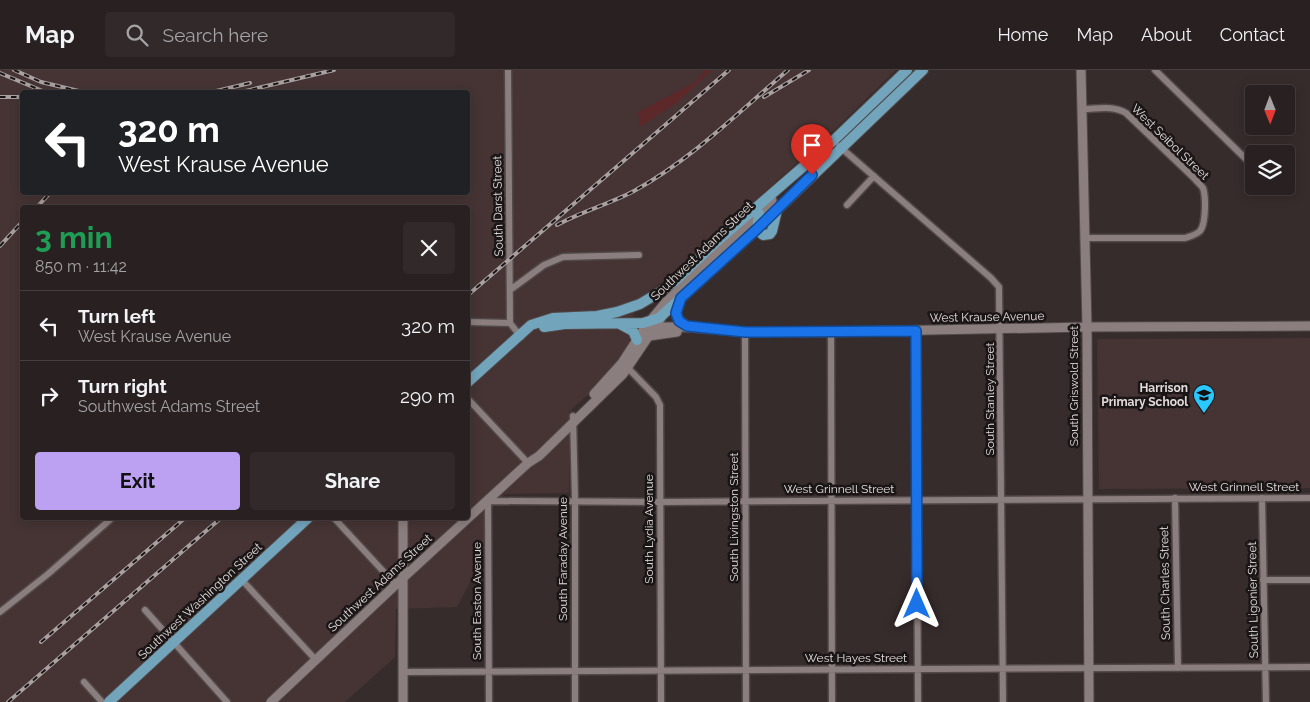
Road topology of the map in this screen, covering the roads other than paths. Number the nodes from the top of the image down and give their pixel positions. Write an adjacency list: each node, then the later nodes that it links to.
1 (508, 70): 16 (street, South Darst Street)
2 (907, 70): 7 (main road, Southwest Adams Street)
3 (923, 70): 7 (main road, Southwest Adams Street)
4 (1081, 70): 6 (street, South Griswold Street)
5 (1155, 70): 8 (street)
6 (1083, 109): 14 (street, South Griswold Street); 14 (street, West Seibol Street)
7 (838, 144): 9 (main road, Southwest Adams Street); 10 (street, South Stanley Street); 13 (main road, Southwest Adams Street)
8 (1245, 158)
9 (803, 167): 12 (street, Southwest Adams Street); 29 (main road)
10 (874, 176): 11 (street); 25 (street, South Stanley Street)
11 (847, 205)
12 (759, 212): 13 (main road); 21 (street, Southwest Adams Street)
13 (757, 229): 17 (main road, Southwest Adams Street)
14 (1084, 238): 24 (street, South Griswold Street)
15 (639, 255): 16 (street)
16 (510, 290): 19 (street, South Darst Street)
17 (681, 298): 21 (main road, Southwest Adams Street); 22 (main road)
18 (470, 322): 19 (street)
19 (510, 323): 29 (street)
20 (619, 324): 21 (main road); 29 (main road); 31 (main road)
21 (652, 324): 22 (street, West Krause Avenue); 30 (street, Southwest Adams Street); 31 (street, Southwest Adams Street)
22 (687, 326): 27 (street, West Krause Avenue)
23 (1310, 326): 24 (street, West Krause Avenue)
24 (1087, 327): 25 (street, West Krause Avenue); 37 (street, South Griswold Street)
25 (1001, 329): 26 (street, West Krause Avenue); 41 (street, South Stanley Street)
26 (916, 331): 28 (street, West Krause Avenue); 45 (street)
27 (745, 332): 28 (street, West Krause Avenue); 30 (street); 43 (street, South Livingston Street)
28 (831, 332): 44 (street)
29 (520, 336): 33 (main road)
30 (649, 336): 32 (street, Southwest Adams Street)
31 (638, 339): 35 (street, Southwest Adams Street)
32 (628, 368): 35 (street, Southwest Adams Street); 47 (street, South Lydia Avenue)
33 (470, 380)
34 (470, 401): 36 (street)
35 (573, 420): 36 (street, Southwest Adams Street); 42 (street, South Faraday Avenue)
36 (528, 463): 46 (street, Southwest Adams Street)
37 (1087, 498): 38 (street, West Grinnell Street); 41 (street, West Grinnell Street); 67 (street, South Griswold Street)
38 (1175, 498): 39 (street, West Grinnell Street); 68 (street, South Charles Street)
39 (1262, 498): 40 (street, West Grinnell Street); 58 (street, South Ligonier Street)
40 (1310, 498)
41 (1002, 499): 45 (street, West Grinnell Street); 66 (street, South Stanley Street)
42 (575, 500): 46 (street, West Grinnell Street); 47 (street, West Grinnell Street); 75 (street, South Faraday Avenue)
43 (746, 500): 44 (street, West Grinnell Street); 47 (street, West Grinnell Street); 70 (street, South Livingston Street)
44 (831, 500): 45 (street, West Grinnell Street); 71 (street)
45 (917, 500): 72 (street)
46 (488, 501): 48 (street, Southwest Adams Street); 74 (street, South Easton Avenue)
47 (660, 502): 73 (street, South Lydia Avenue)
48 (470, 517)
49 (110, 520): 62 (street)
50 (306, 520): 57 (main road, Southwest Washington Street)
51 (336, 520): 60 (street)
52 (403, 520): 54 (street)
53 (467, 520): 55 (street, Southwest Adams Street)
54 (403, 554): 55 (street); 56 (street)
55 (426, 556): 56 (street, Southwest Adams Street)
56 (404, 577): 60 (street, Southwest Adams Street); 76 (street)
57 (241, 579): 63 (main road, Southwest Washington Street); 64 (street)
58 (1263, 580): 59 (street); 69 (street, South Ligonier Street)
59 (1310, 580)
60 (395, 584): 64 (street, Southwest Adams Street)
61 (145, 610): 63 (street)
62 (0, 612)
63 (173, 642): 79 (main road, Southwest Washington Street); 80 (street)
64 (316, 659): 81 (street, Southwest Adams Street)
65 (1310, 667): 69 (street, West Hayes Street)
66 (1003, 668): 67 (street, West Hayes Street); 72 (street, West Hayes Street); 89 (street, South Stanley Street)
67 (1089, 668): 68 (street, West Hayes Street); 90 (street, South Griswold Street)
68 (1178, 668): 69 (street, West Hayes Street)
69 (1265, 668): 91 (street, South Ligonier Street)
70 (746, 669): 71 (street, West Hayes Street); 73 (street, West Hayes Street); 86 (street, South Livingston Street)
71 (832, 669): 72 (street, West Hayes Street); 87 (street)
72 (917, 669): 88 (street)
73 (661, 670): 75 (street, West Hayes Street); 85 (street, South Lydia Avenue)
74 (489, 671): 75 (street, West Hayes Street); 76 (street, West Hayes Street); 83 (street, South Easton Avenue)
75 (575, 671): 84 (street, South Faraday Avenue)
76 (403, 672): 82 (street)
77 (84, 682): 78 (street)
78 (102, 702)
79 (108, 702)
80 (228, 702)
81 (271, 702)
82 (403, 702)
83 (489, 702)
84 (575, 702)
85 (660, 702)
86 (746, 702)
87 (832, 702)
88 (918, 702)
89 (1003, 702)
90 (1089, 702)
91 (1266, 702)

